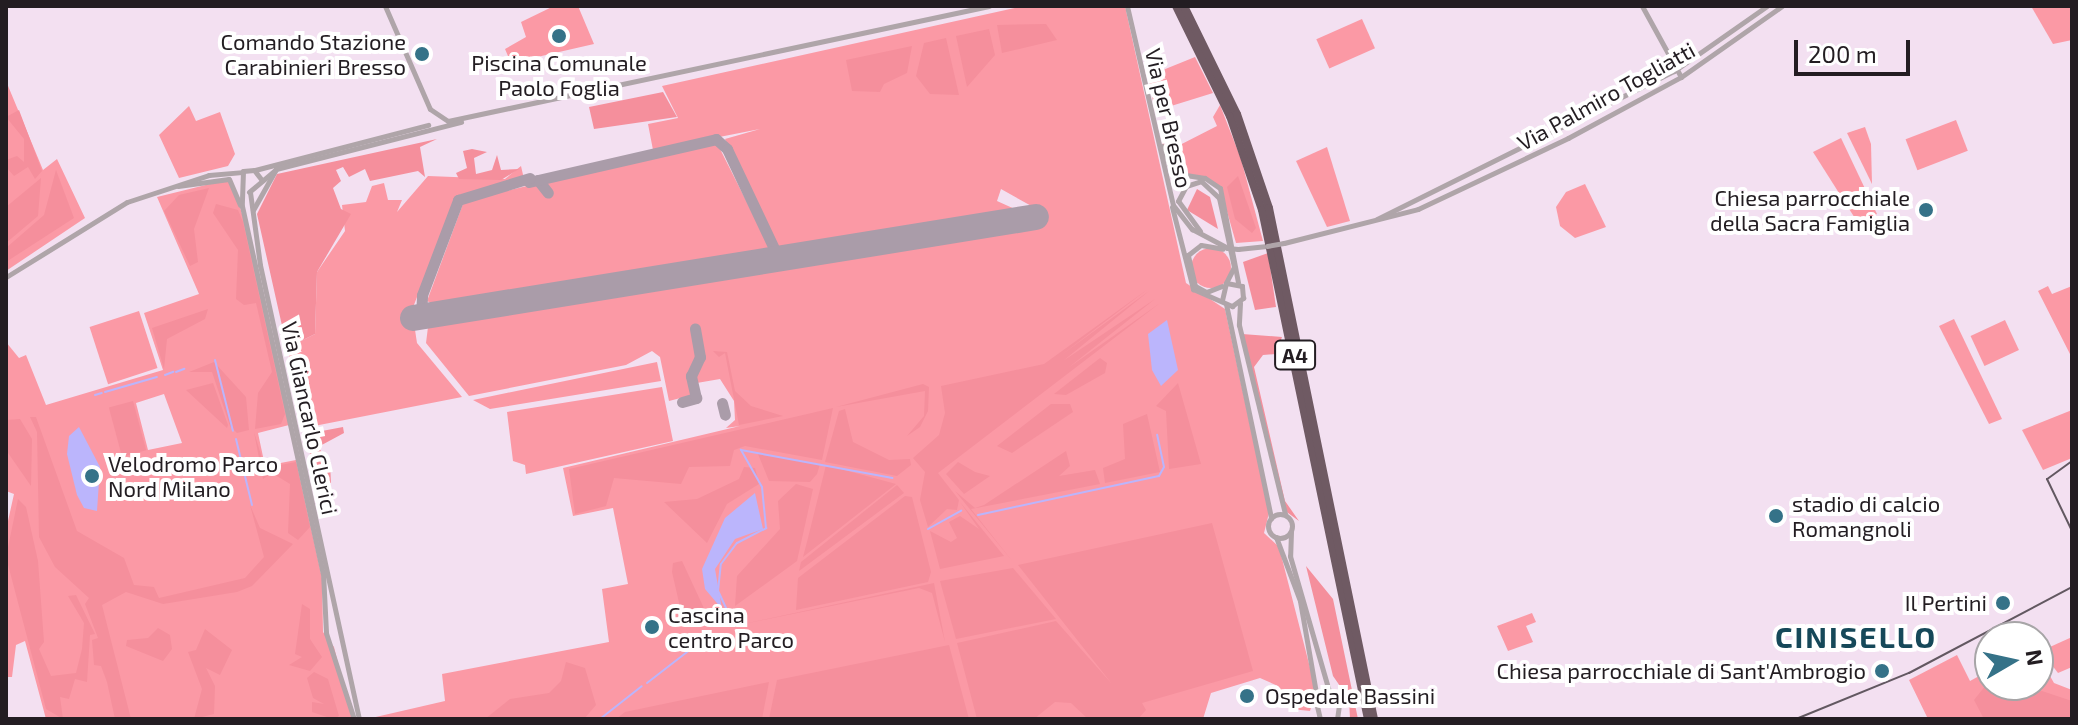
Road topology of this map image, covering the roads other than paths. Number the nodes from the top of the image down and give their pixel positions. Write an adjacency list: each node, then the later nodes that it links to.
1 (385, 6): 11 (street)
2 (989, 6): 13 (street)
3 (1127, 6): 16 (street, Via per Bresso)
4 (1176, 6): 47 (highway, A4)
5 (1184, 6): 48 (highway, A4)
6 (1642, 6): 9 (street)
7 (1767, 6): 9 (street, Via Palmiro Togliatti)
8 (1779, 7): 10 (street, Via Palmiro Togliatti)
9 (1676, 69): 10 (street); 26 (street, Via Palmiro Togliatti)
10 (1681, 77): 26 (street, Via Palmiro Togliatti)
11 (430, 109): 12 (street); 14 (street)
12 (439, 118): 13 (street); 14 (street); 15 (street)
13 (472, 118): 15 (street)
14 (428, 123): 17 (street); 19 (street)
15 (443, 128): 17 (street)
16 (1155, 130): 25 (street, Via per Bresso); 30 (street)
17 (435, 133): 18 (street)
18 (276, 169): 21 (street); 27 (street)
19 (254, 170): 20 (street); 21 (street)
20 (240, 176): 22 (street); 23 (street, Via Giancarlo Clerici)
21 (261, 179): 24 (street)
22 (169, 186): 27 (street, Via Giancarlo Clerici); 29 (street)
23 (242, 188): 24 (street); 27 (street, Via Giancarlo Clerici)
24 (250, 192): 27 (street, Via Giancarlo Clerici)
25 (1170, 197): 28 (street, Via per Bresso); 32 (street)
26 (1397, 214): 28 (street, Via per Bresso, bridge)
27 (249, 221): 38 (street, Via Giancarlo Clerici); 39 (street, Via Giancarlo Clerici)
28 (1227, 248): 31 (street); 31 (street)
29 (6, 277)
30 (1238, 283): 31 (street); 33 (street)
31 (1224, 284): 32 (street)
32 (1224, 302): 33 (street); 35 (street)
33 (1240, 303): 34 (street)
34 (1285, 514): 35 (street); 36 (street)
35 (1271, 518): 37 (street)
36 (1291, 532): 37 (street); 42 (street)
37 (1276, 537): 43 (street)
38 (329, 623): 39 (street); 41 (street, Via Giancarlo Clerici)
39 (337, 623): 40 (street, Via Giancarlo Clerici)
40 (340, 635): 41 (street); 44 (street)
41 (330, 638): 44 (street)
42 (1331, 698): 43 (street); 46 (street)
43 (1318, 704): 45 (street)
44 (357, 719)
45 (1320, 719)
46 (1337, 719)
47 (1368, 719)
48 (1374, 719)

